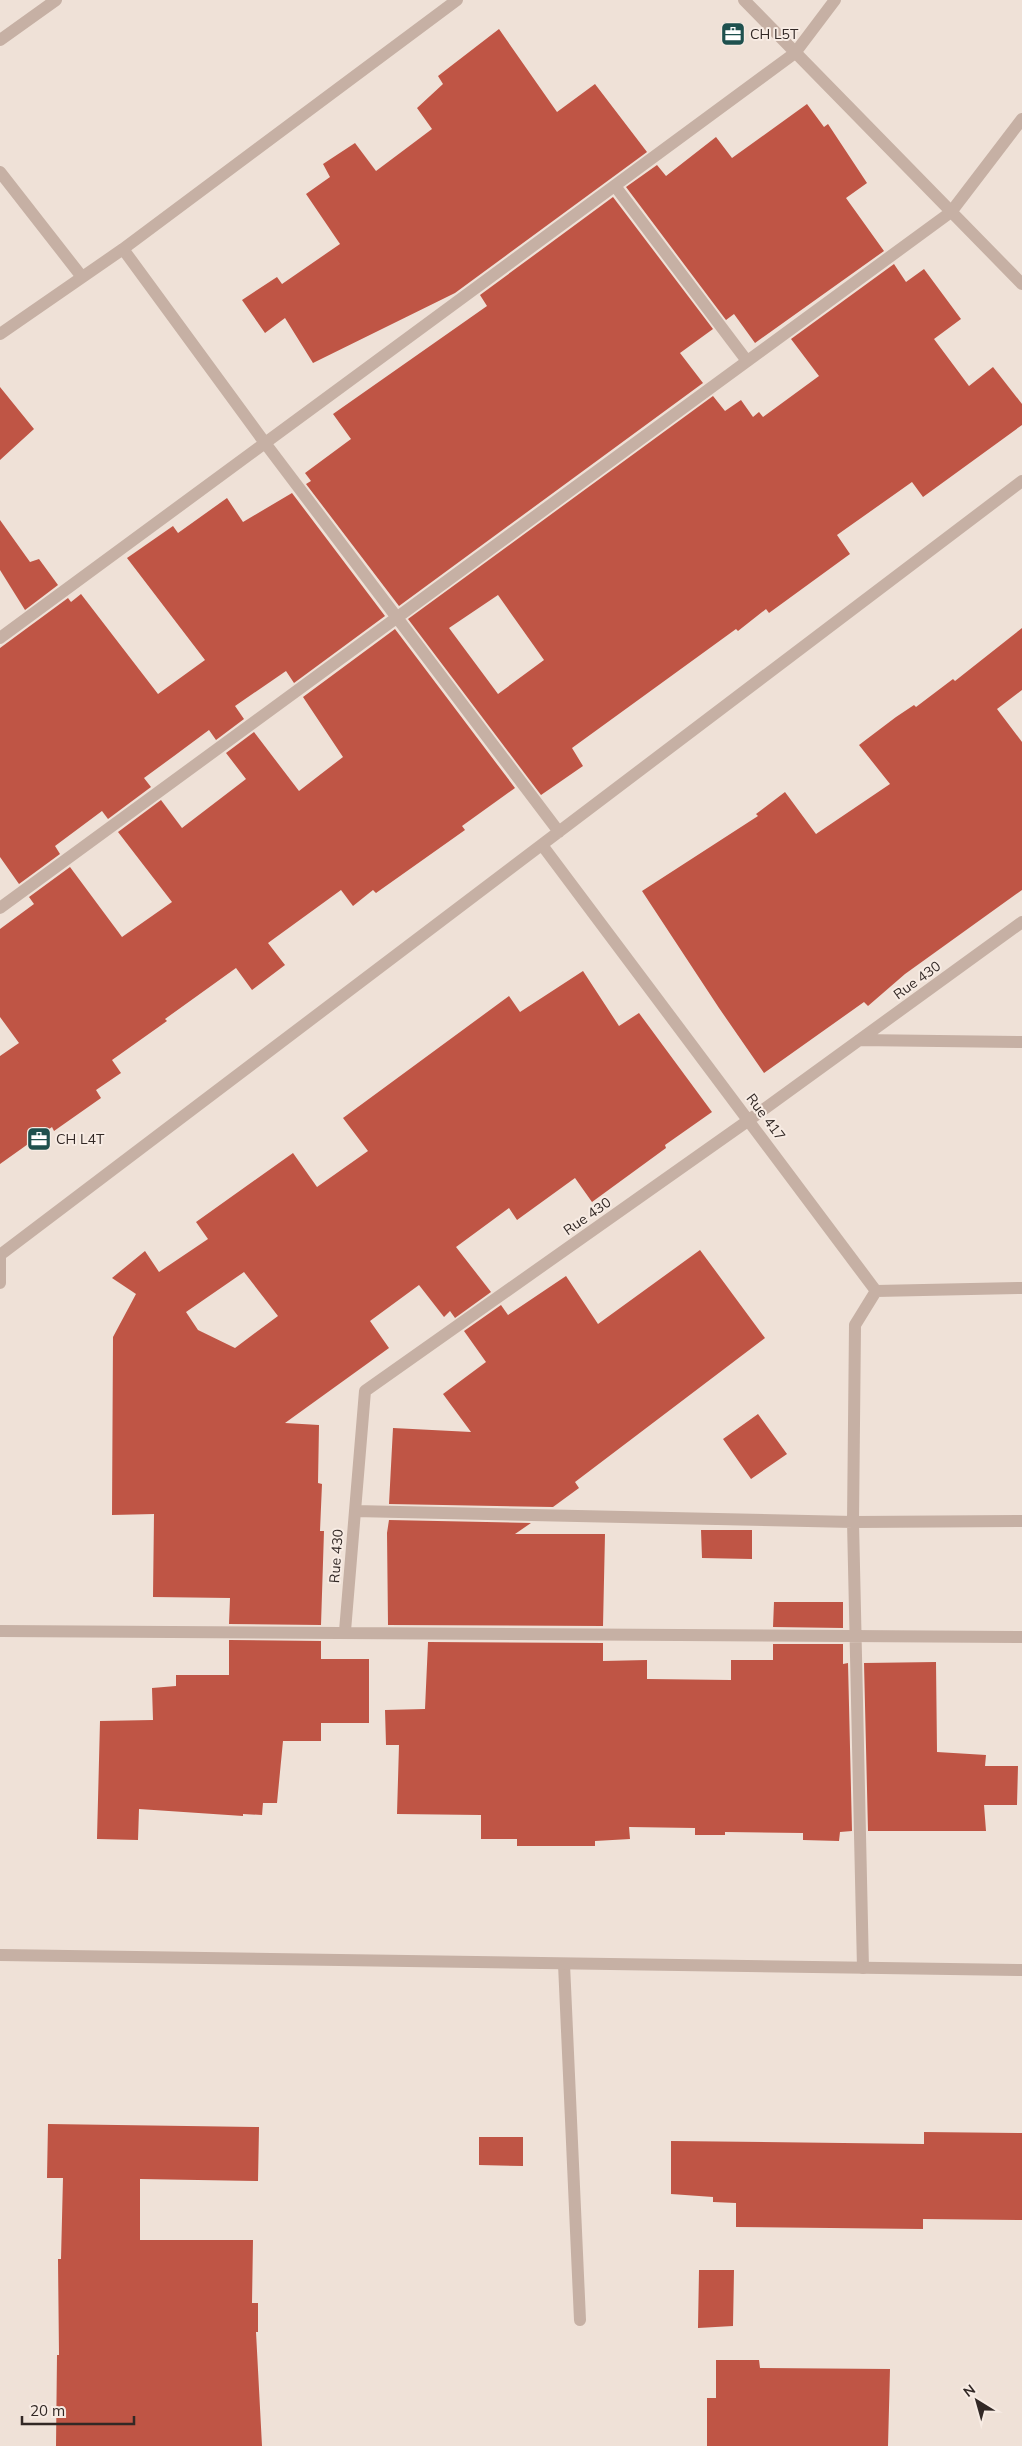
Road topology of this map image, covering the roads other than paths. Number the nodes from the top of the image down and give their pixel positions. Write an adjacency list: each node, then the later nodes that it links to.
1 (56, 0): 5 (street)
2 (457, 0): 11 (street)
3 (744, 0): 6 (street)
4 (835, 0): 6 (street)
5 (0, 40)
6 (795, 53): 9 (street); 10 (street)
7 (1022, 119): 10 (street)
8 (0, 172): 12 (street)
9 (614, 186): 15 (street); 16 (street)
10 (951, 212): 13 (street); 15 (street)
11 (123, 250): 12 (street); 16 (street)
12 (82, 277): 14 (street)
13 (1022, 284)
14 (0, 334)
15 (747, 362): 18 (street)
16 (265, 443): 18 (street); 19 (street)
17 (1022, 481): 20 (street)
18 (397, 617): 20 (street); 22 (street)
19 (0, 638)
20 (559, 832): 21 (street)
21 (542, 845): 26 (street, Rue 417); 27 (street)
22 (0, 908)
23 (1022, 922): 24 (street, Rue 430)
24 (859, 1040): 25 (street); 26 (street, Rue 430)
25 (1022, 1042)
26 (749, 1120): 30 (street, Rue 417); 31 (street, Rue 430)
27 (0, 1255): 28 (street)
28 (0, 1282)
29 (1022, 1288): 30 (street)
30 (876, 1291): 32 (street)
31 (355, 1510): 32 (street); 35 (street, Rue 430)
32 (853, 1522): 33 (street); 36 (street)
33 (1022, 1522)
34 (0, 1631): 35 (street)
35 (346, 1631): 36 (street)
36 (856, 1635): 37 (street); 40 (street)
37 (1022, 1637)
38 (0, 1955): 39 (street)
39 (564, 1964): 40 (street); 42 (street)
40 (863, 1968): 41 (street)
41 (1022, 1970)
42 (580, 2320)

